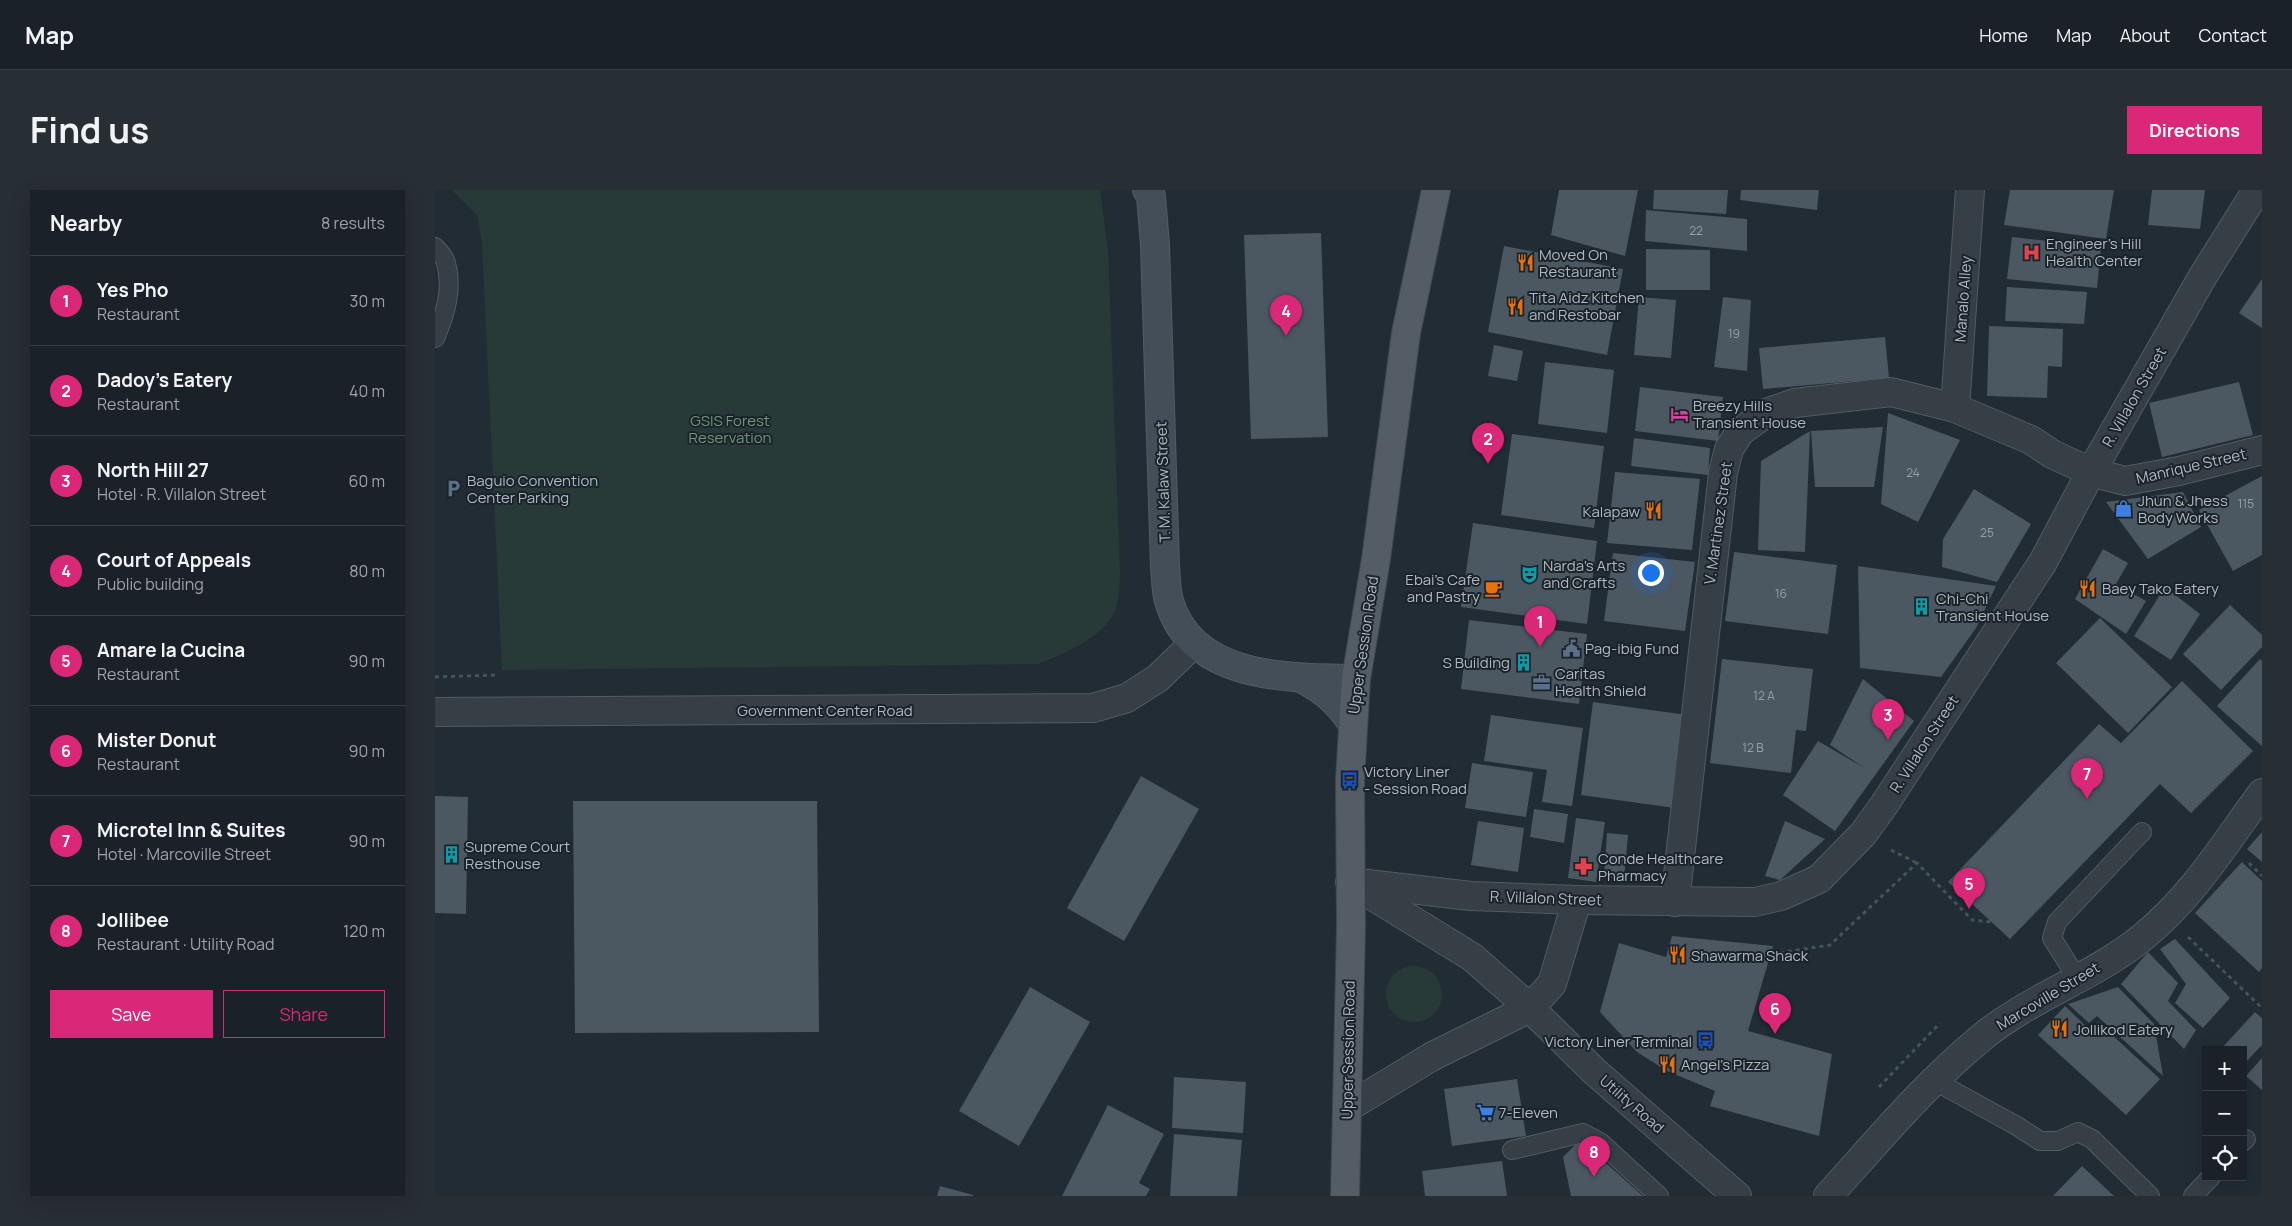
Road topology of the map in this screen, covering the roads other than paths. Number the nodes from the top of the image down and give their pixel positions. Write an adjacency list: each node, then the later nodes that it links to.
1 (1435, 190): 12 (main road, Upper Session Road)
2 (1970, 190): 7 (street, Manalo Alley)
3 (2257, 190): 9 (street, R. Villalon Street)
4 (1151, 192): 10 (main road, T. M. Kalaw Street)
5 (435, 247): 6 (lane)
6 (435, 338)
7 (1955, 408): 9 (street, V. Martinez Street); 19 (street, V. Martinez Street)
8 (2262, 450): 9 (street, Manrique Street)
9 (2091, 472): 19 (street, R. Villalon Street)
10 (1194, 643): 11 (main road, T. M. Kalaw Street); 13 (street, Government Center Road)
11 (1303, 678): 12 (main road, T. M. Kalaw Street); 14 (main road, T. M. Kalaw Street)
12 (1356, 679): 14 (main road, Upper Session Road)
13 (435, 712)
14 (1352, 723): 17 (main road, Upper Session Road)
15 (2262, 793): 20 (street, Marcoville Street)
16 (2142, 832): 20 (lane)
17 (1350, 882): 18 (street, R. Villalon Street); 21 (street, Utility Road); 23 (main road, Upper Session Road)
18 (1577, 900): 19 (street, R. Villalon Street); 21 (street)
19 (1675, 902)
20 (2077, 978): 22 (street, Marcoville Street)
21 (1529, 1008): 23 (street); 28 (street, Utility Road)
22 (1933, 1080): 29 (street, Marcoville Street); 30 (lane)
23 (1347, 1108): 26 (main road, Upper Session Road)
24 (1512, 1150): 27 (lane)
25 (2207, 1181): 31 (lane)
26 (1345, 1196)
27 (1659, 1196)
28 (1737, 1196)
29 (1828, 1196)
30 (2150, 1196)
31 (2193, 1196)

